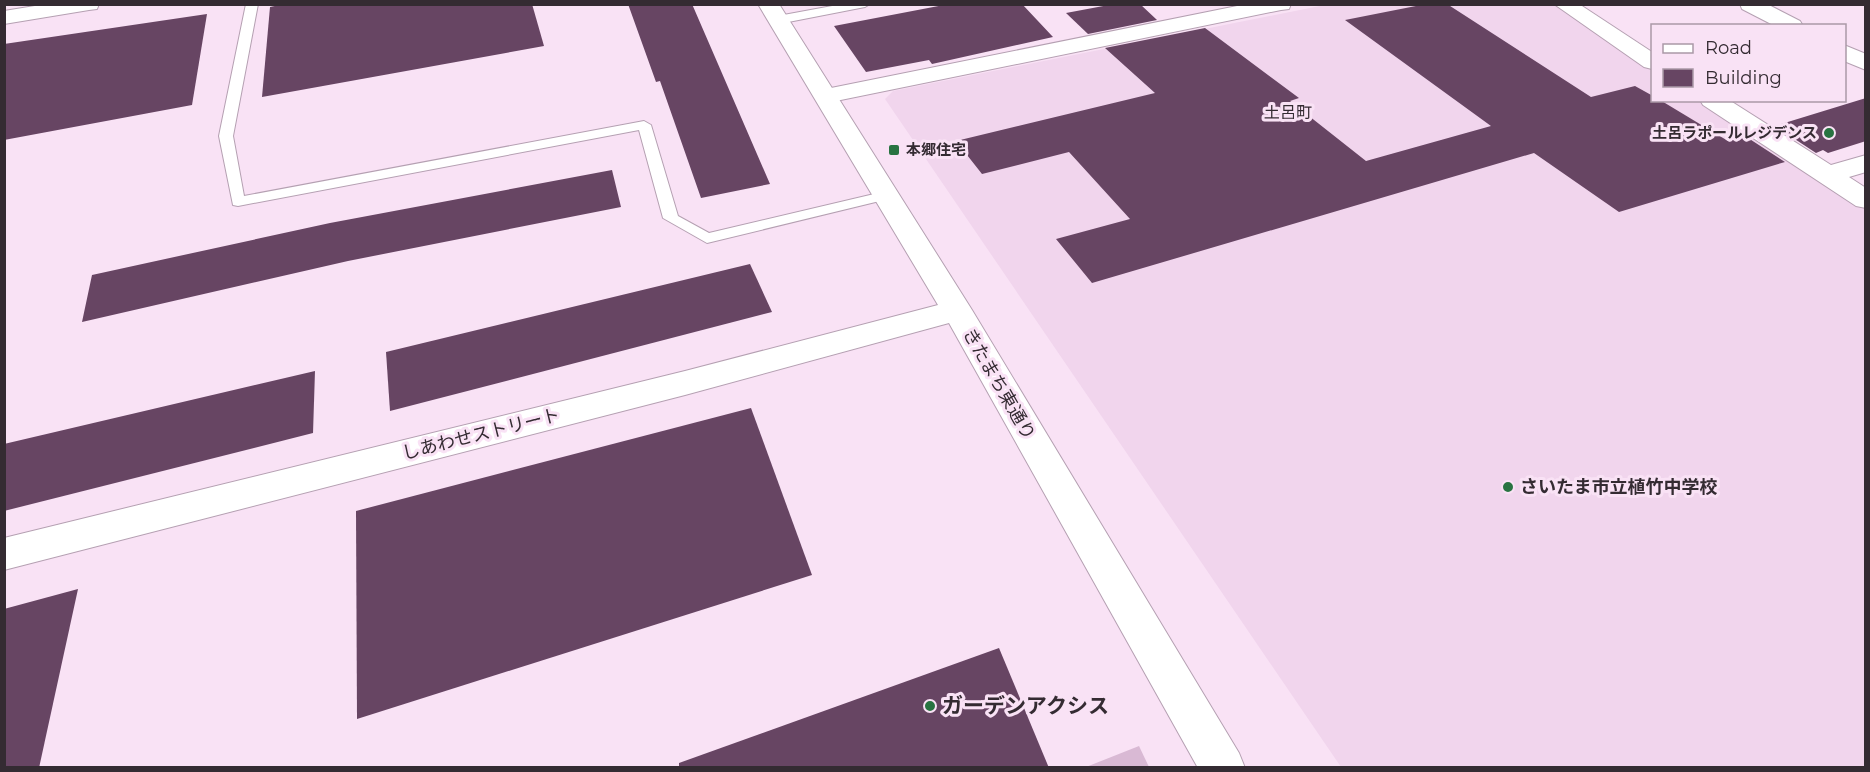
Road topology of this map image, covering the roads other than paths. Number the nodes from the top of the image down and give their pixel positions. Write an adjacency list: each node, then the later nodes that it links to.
1 (89, 4): 9 (street)
2 (252, 4): 19 (lane)
3 (865, 4): 8 (lane)
4 (1174, 4): 10 (street)
5 (1281, 4): 10 (street)
6 (1564, 4): 13 (street)
7 (1750, 4): 11 (street)
8 (773, 12): 15 (street, きたまち東通り)
9 (4, 18)
10 (1195, 21): 15 (street)
11 (1788, 24)
12 (1846, 53): 14 (street)
13 (1651, 61)
14 (1866, 63)
15 (826, 96): 19 (street, きたまち東通り)
16 (1715, 102): 18 (street)
17 (1866, 163): 18 (street)
18 (1827, 175): 20 (street)
19 (887, 195): 21 (street, きたまち東通り)
20 (1866, 200)
21 (957, 310): 22 (street, しあわせストリート); 23 (street, きたまち東通り)
22 (4, 554)
23 (1223, 768)

